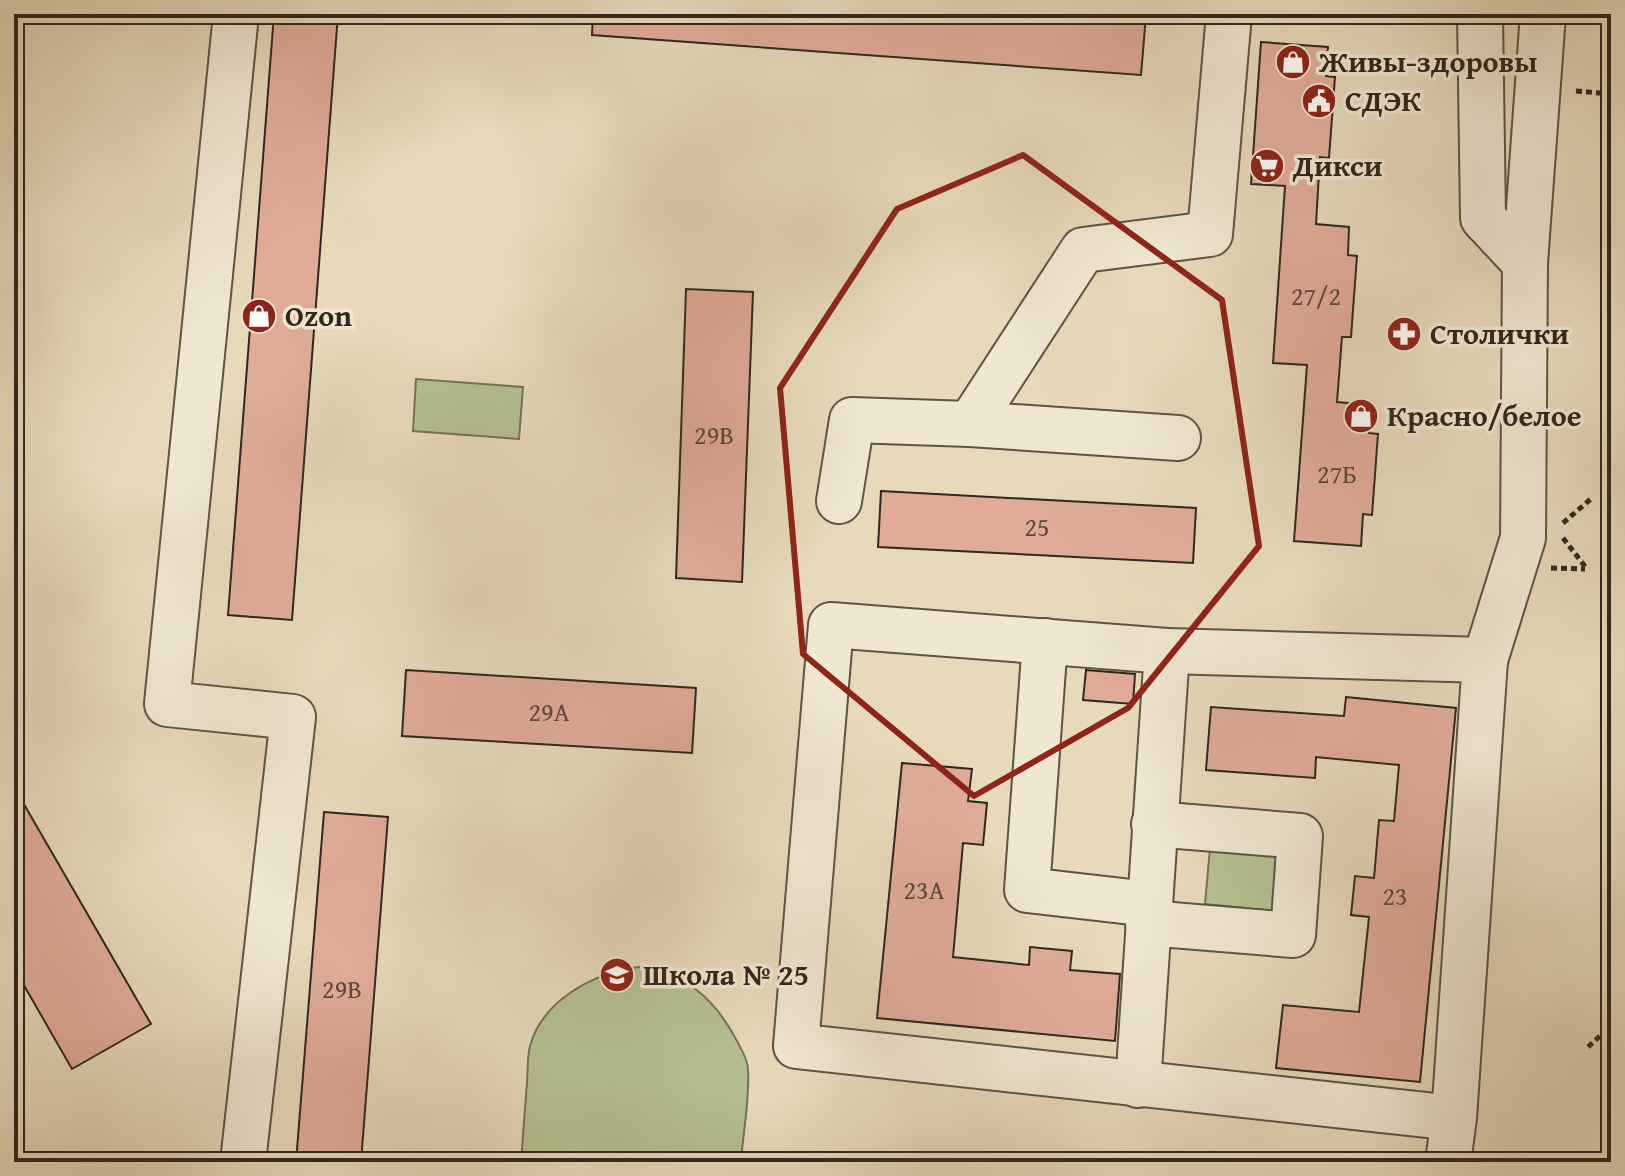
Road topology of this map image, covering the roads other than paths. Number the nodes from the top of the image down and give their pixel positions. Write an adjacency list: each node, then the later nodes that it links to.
1 (236, 14): 16 (lane)
2 (1229, 14): 6 (lane)
3 (1480, 14): 5 (lane)
4 (1543, 14): 5 (lane)
5 (1525, 263): 11 (lane)
6 (970, 424): 7 (lane); 8 (lane)
7 (1178, 438)
8 (839, 501)
9 (1045, 641): 10 (lane); 13 (lane); 14 (lane)
10 (1167, 651): 11 (lane); 12 (lane)
11 (1485, 660): 15 (lane)
12 (1154, 824): 13 (lane); 13 (lane)
13 (1148, 914): 14 (lane)
14 (1138, 1085): 15 (lane)
15 (1454, 1118): 17 (lane)
16 (243, 1162)
17 (1448, 1162)

